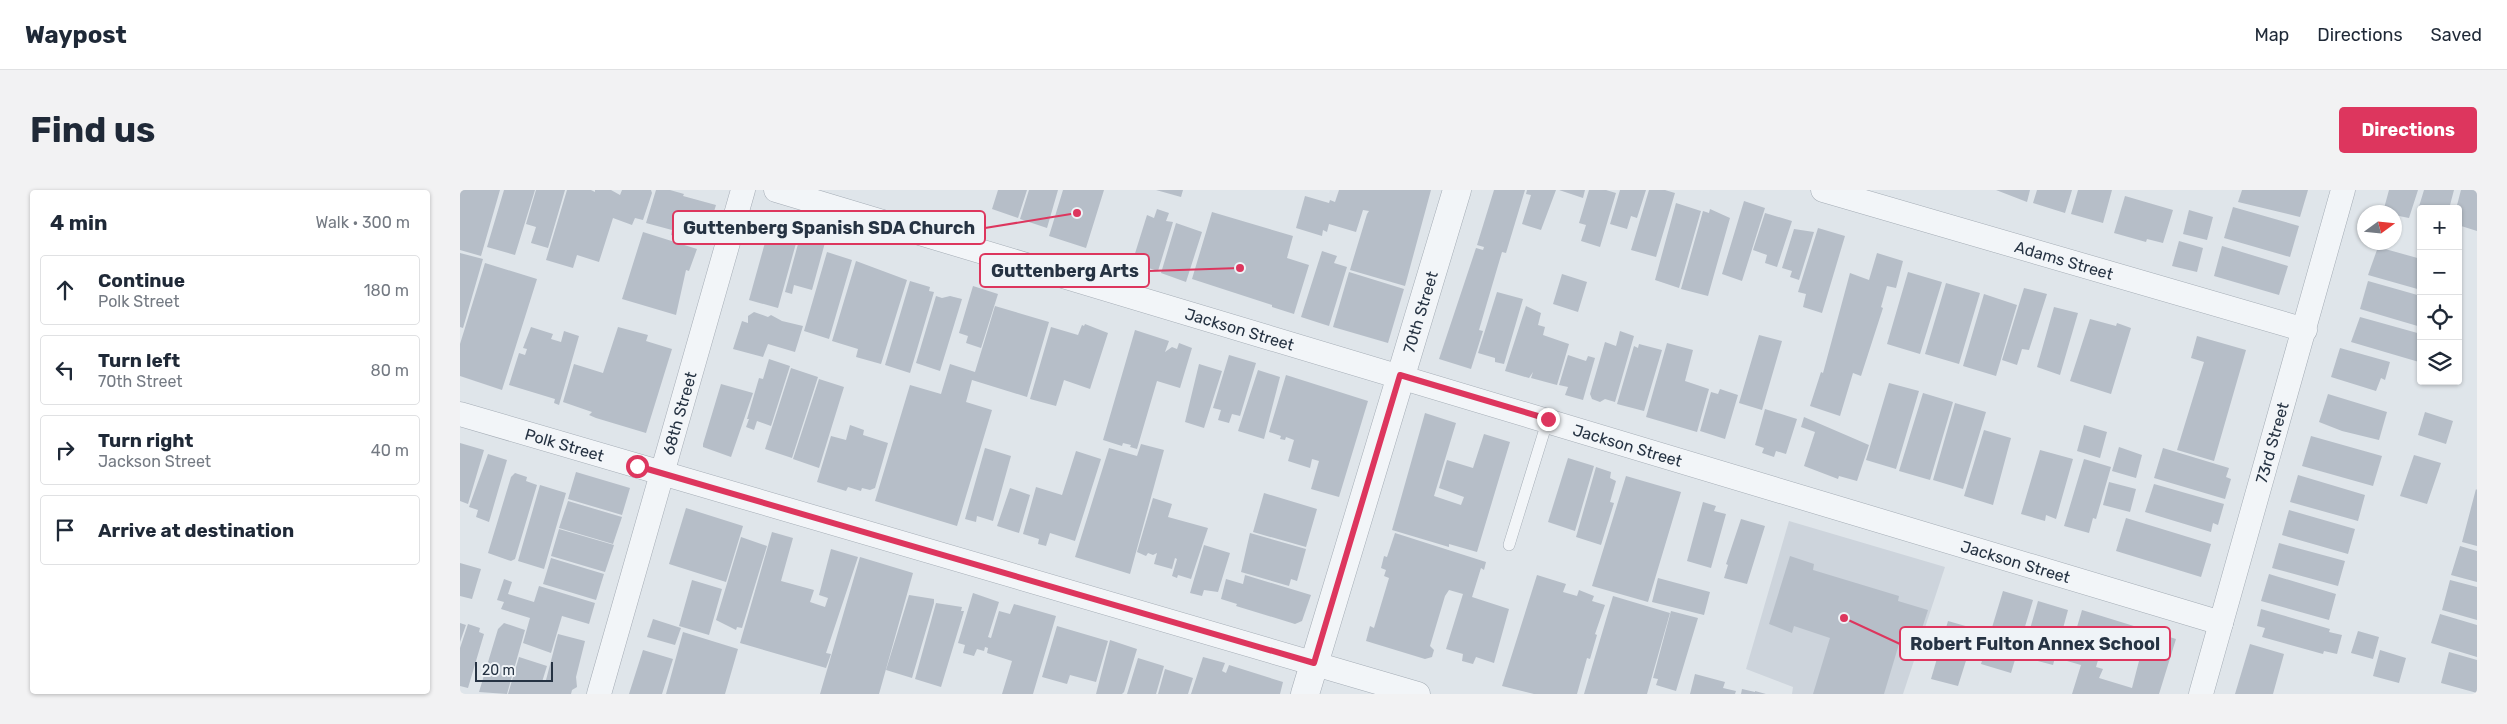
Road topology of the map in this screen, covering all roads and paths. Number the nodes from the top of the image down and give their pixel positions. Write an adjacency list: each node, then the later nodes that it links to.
1 (743, 190): 10 (street, 68th Street)
2 (776, 190): 7 (street, Jackson Street)
3 (1457, 190): 7 (street, 70th Street)
4 (1823, 190): 6 (street, Adams Street)
5 (2343, 190): 6 (street, 73rd Street)
6 (2305, 330): 12 (street, 73rd Street)
7 (1400, 375): 9 (street, Jackson Street); 13 (street, 70th Street)
8 (460, 414): 10 (street, Polk Street)
9 (1548, 419): 11 (lane); 12 (street, Jackson Street)
10 (662, 474): 13 (street, Polk Street); 14 (street, 68th Street)
11 (1509, 545)
12 (2221, 623): 17 (street, 73rd Street)
13 (1314, 663): 15 (street, 70th Street); 16 (street, Polk Street)
14 (599, 694)
15 (1305, 694)
16 (1418, 694)
17 (2201, 694)

